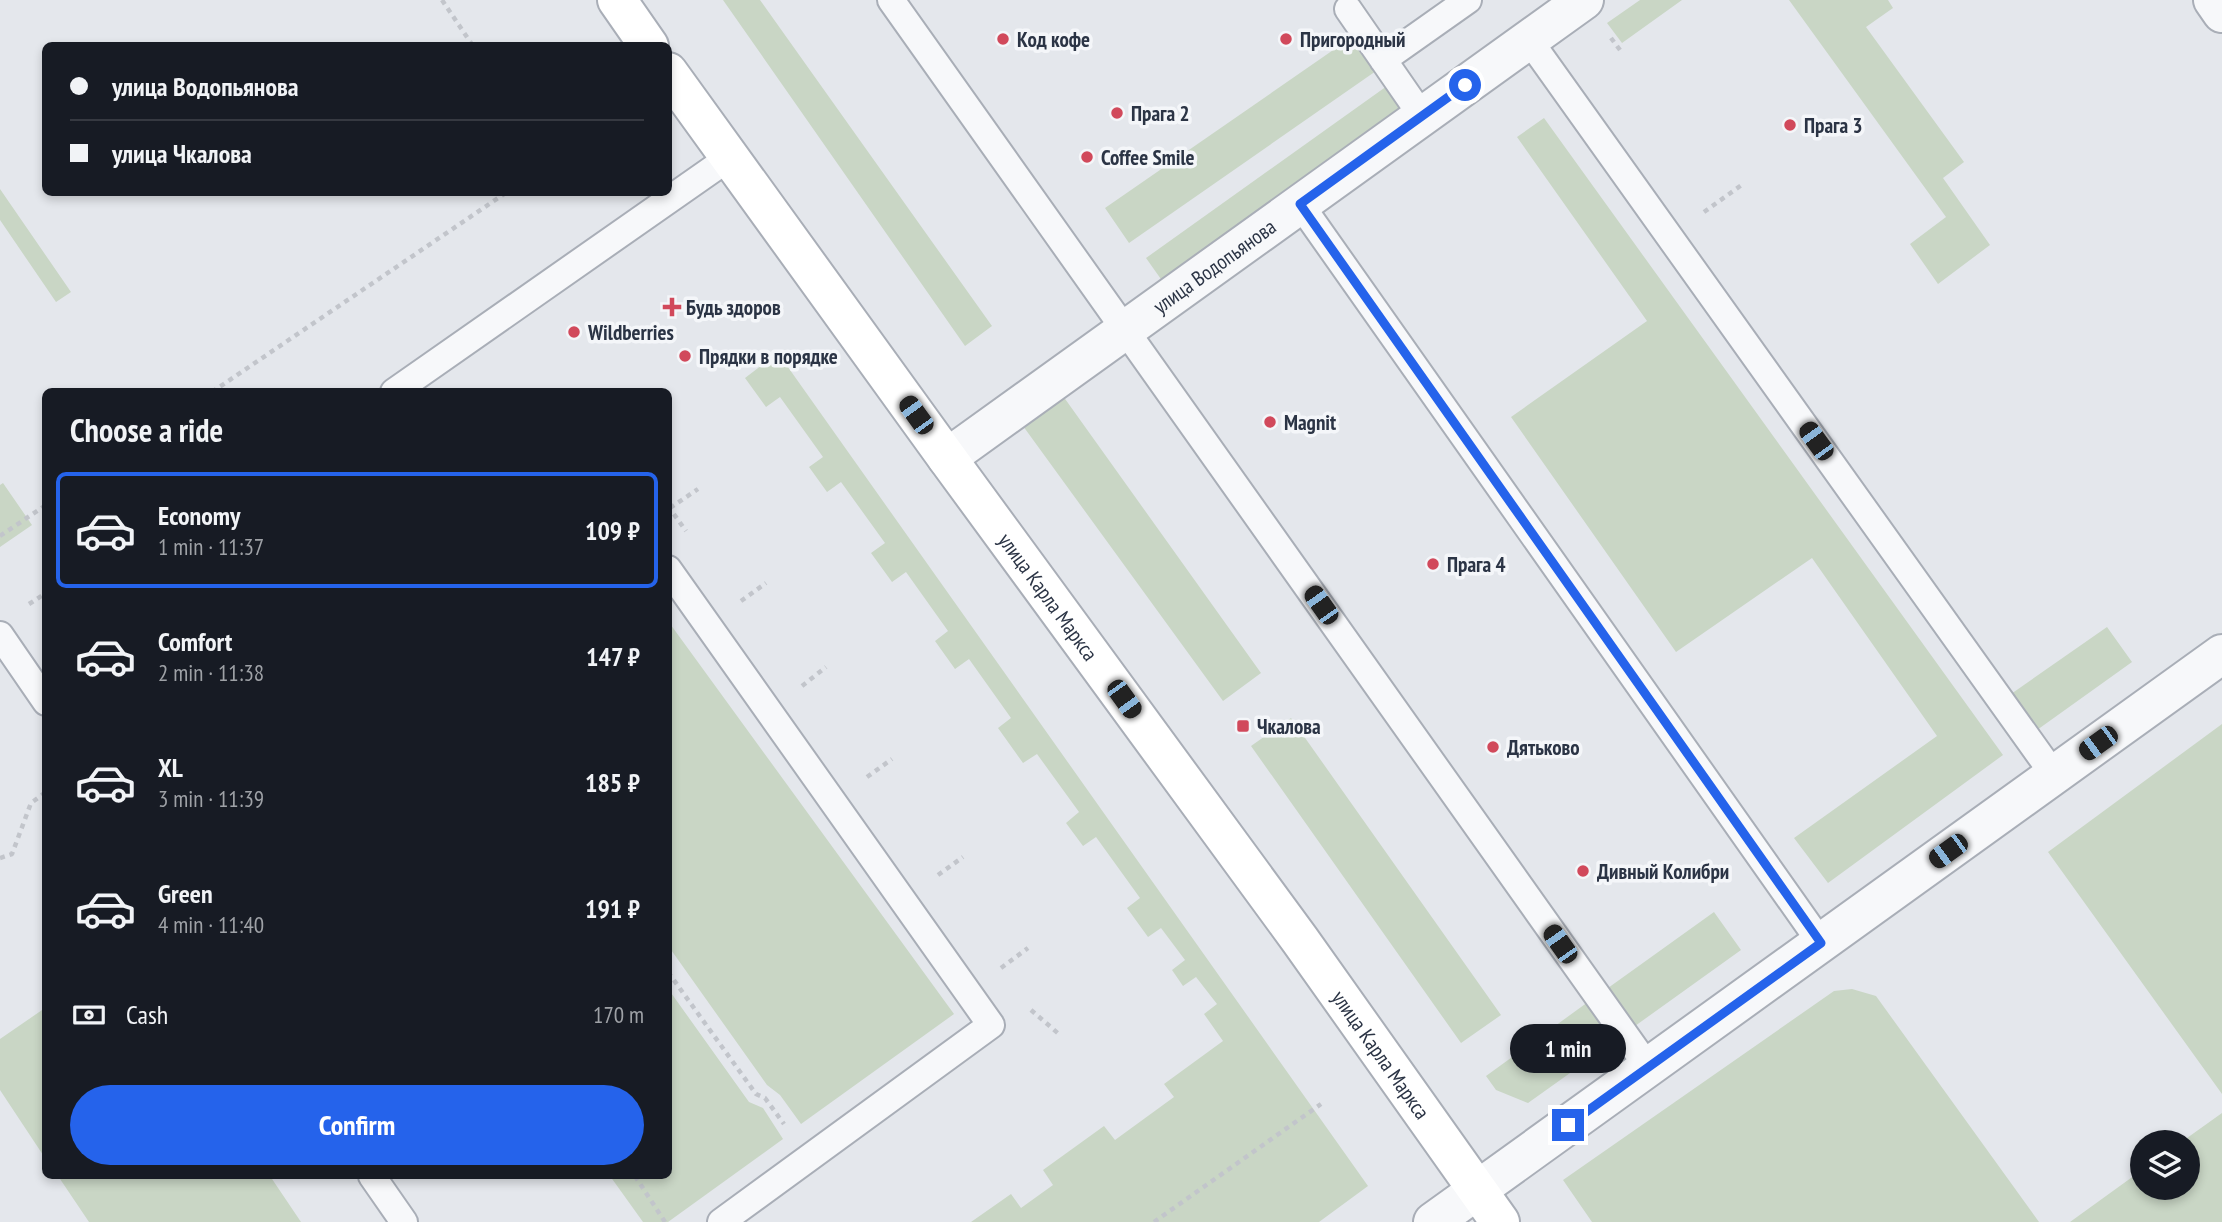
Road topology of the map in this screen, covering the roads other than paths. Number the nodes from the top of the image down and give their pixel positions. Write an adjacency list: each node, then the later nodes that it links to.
1 (617, 0): 9 (street)
2 (891, 0): 15 (lane)
3 (1468, 0): 10 (lane)
4 (1584, 0): 8 (street, улица Водопьянова)
5 (2213, 0): 7 (street)
6 (1348, 9): 10 (lane)
7 (2222, 13)
8 (1529, 40): 12 (street, улица Водопьянова); 22 (lane)
9 (646, 42)
10 (1383, 60): 12 (lane)
11 (672, 78): 13 (street, улица Карла Маркса)
12 (1422, 116): 14 (street, улица Водопьянова)
13 (730, 158): 16 (lane); 17 (street, улица Карла Маркса)
14 (1300, 204): 15 (street, улица Водопьянова); 23 (lane)
15 (1125, 329): 17 (street, улица Водопьянова); 24 (lane)
16 (400, 388)
17 (947, 458): 26 (street, улица Карла Маркса)
18 (672, 575): 28 (lane)
19 (0, 635): 21 (lane)
20 (2222, 654): 22 (street)
21 (42, 696)
22 (2054, 775): 23 (street)
23 (1821, 943): 24 (street)
24 (1648, 1067): 26 (street)
25 (374, 1179): 27 (lane)
26 (1477, 1190): 29 (street); 30 (street, улица Карла Маркса)
27 (404, 1222)
28 (721, 1222)
29 (1433, 1222)
30 (1500, 1222)

